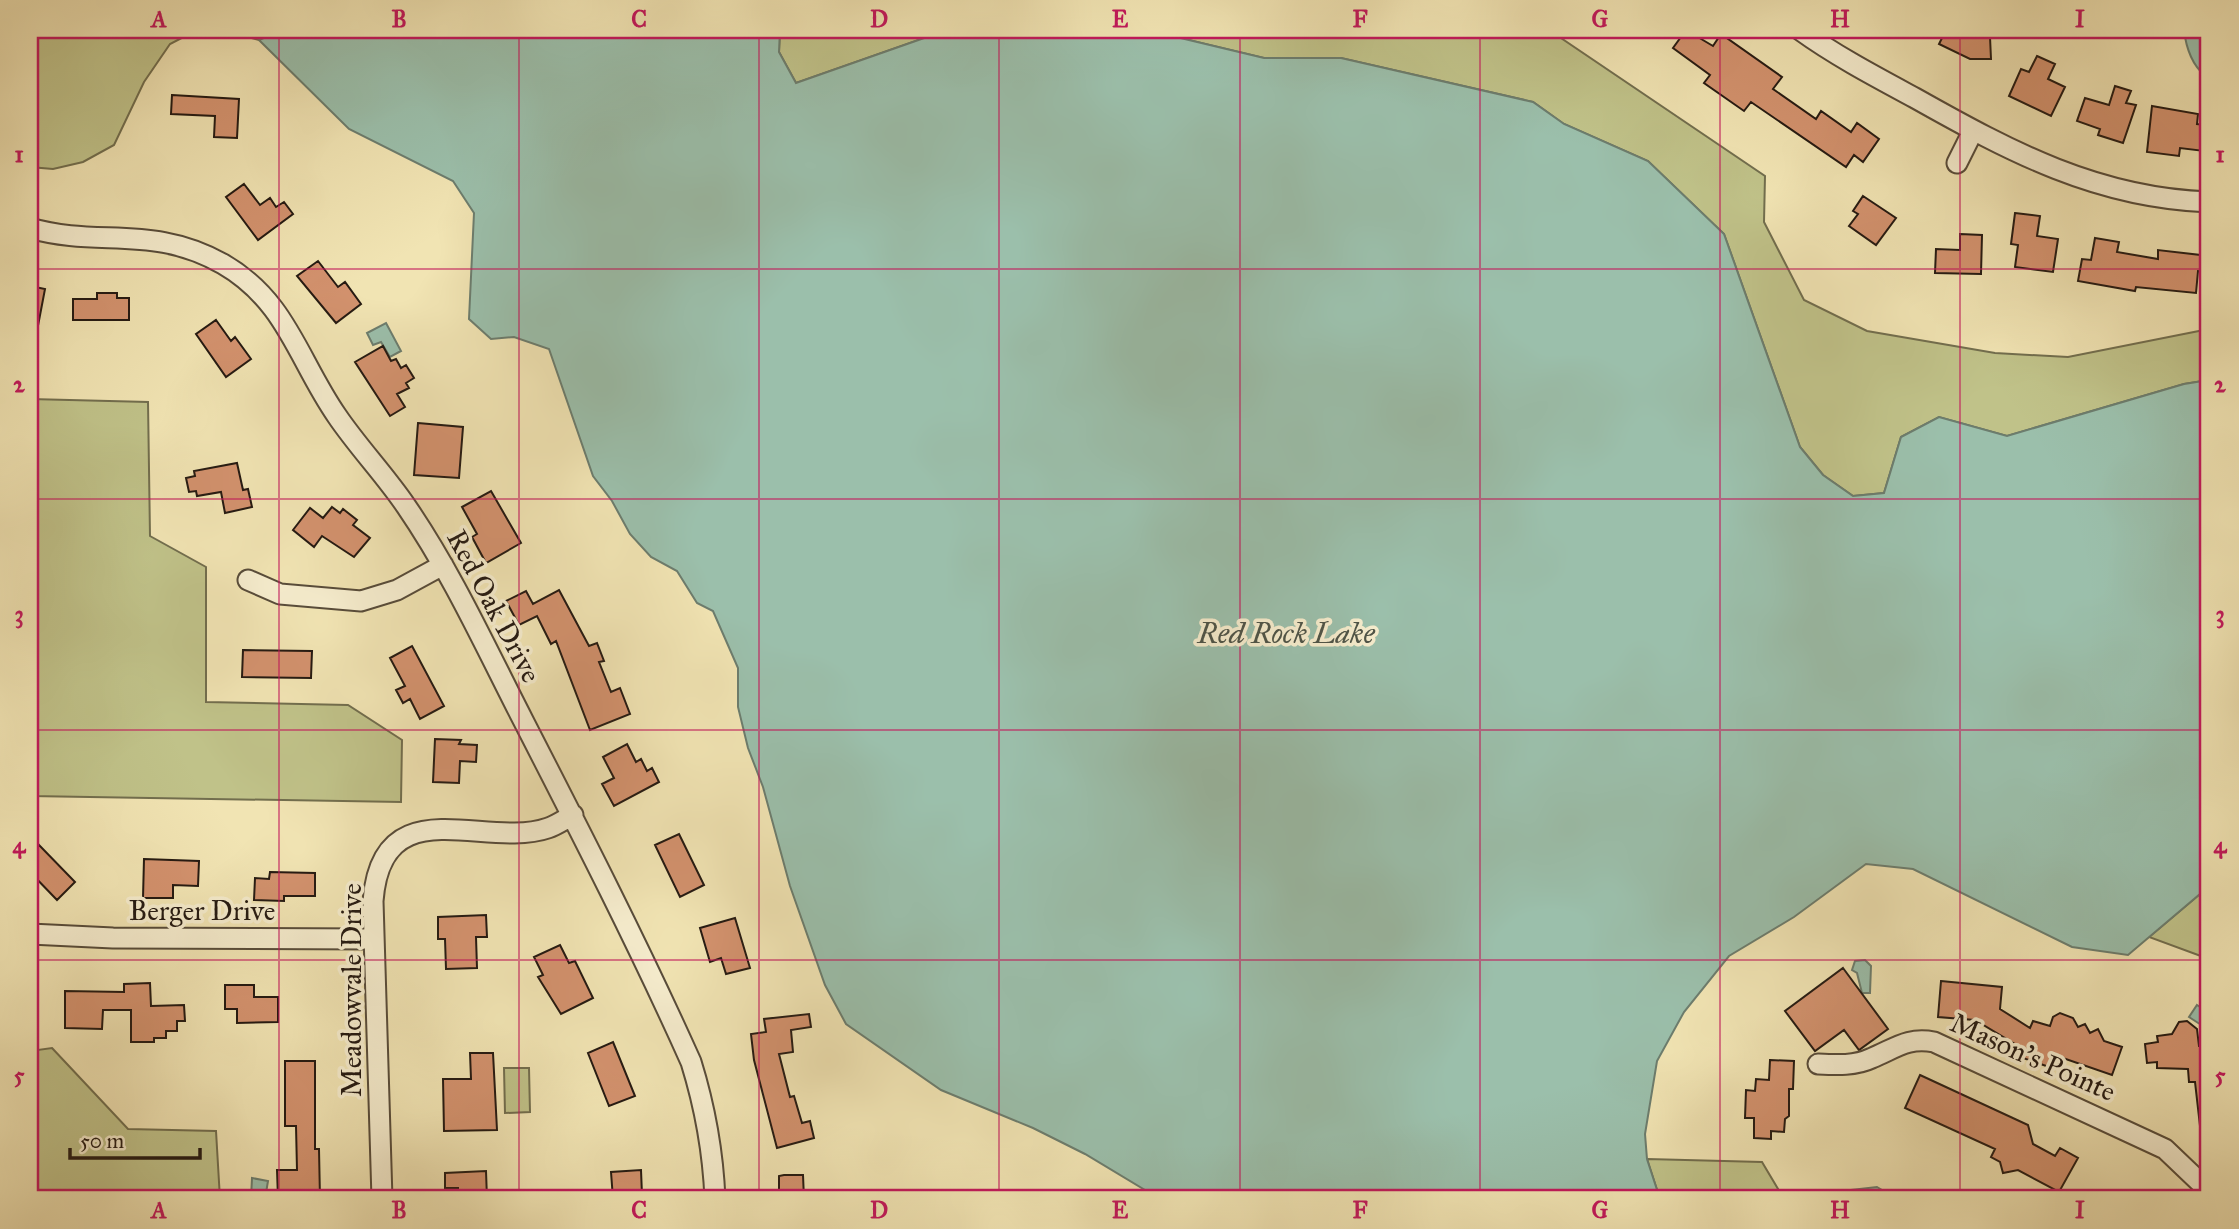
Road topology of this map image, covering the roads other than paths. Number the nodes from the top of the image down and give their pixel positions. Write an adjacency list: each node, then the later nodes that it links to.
1 (1800, 30): 2 (street)
2 (1973, 131): 3 (street); 4 (street)
3 (1957, 163)
4 (2209, 202)
5 (30, 228): 6 (street, Red Oak Drive)
6 (443, 565): 7 (street); 8 (street, Red Oak Drive)
7 (248, 580)
8 (573, 815): 10 (street, Meadowvale Drive); 14 (street, Red Oak Drive)
9 (30, 934): 10 (street, Berger Drive)
10 (373, 939): 13 (street, Meadowvale Drive)
11 (1818, 1064): 12 (street, Mason's Pointe)
12 (2209, 1191)
13 (382, 1199)
14 (715, 1199)

